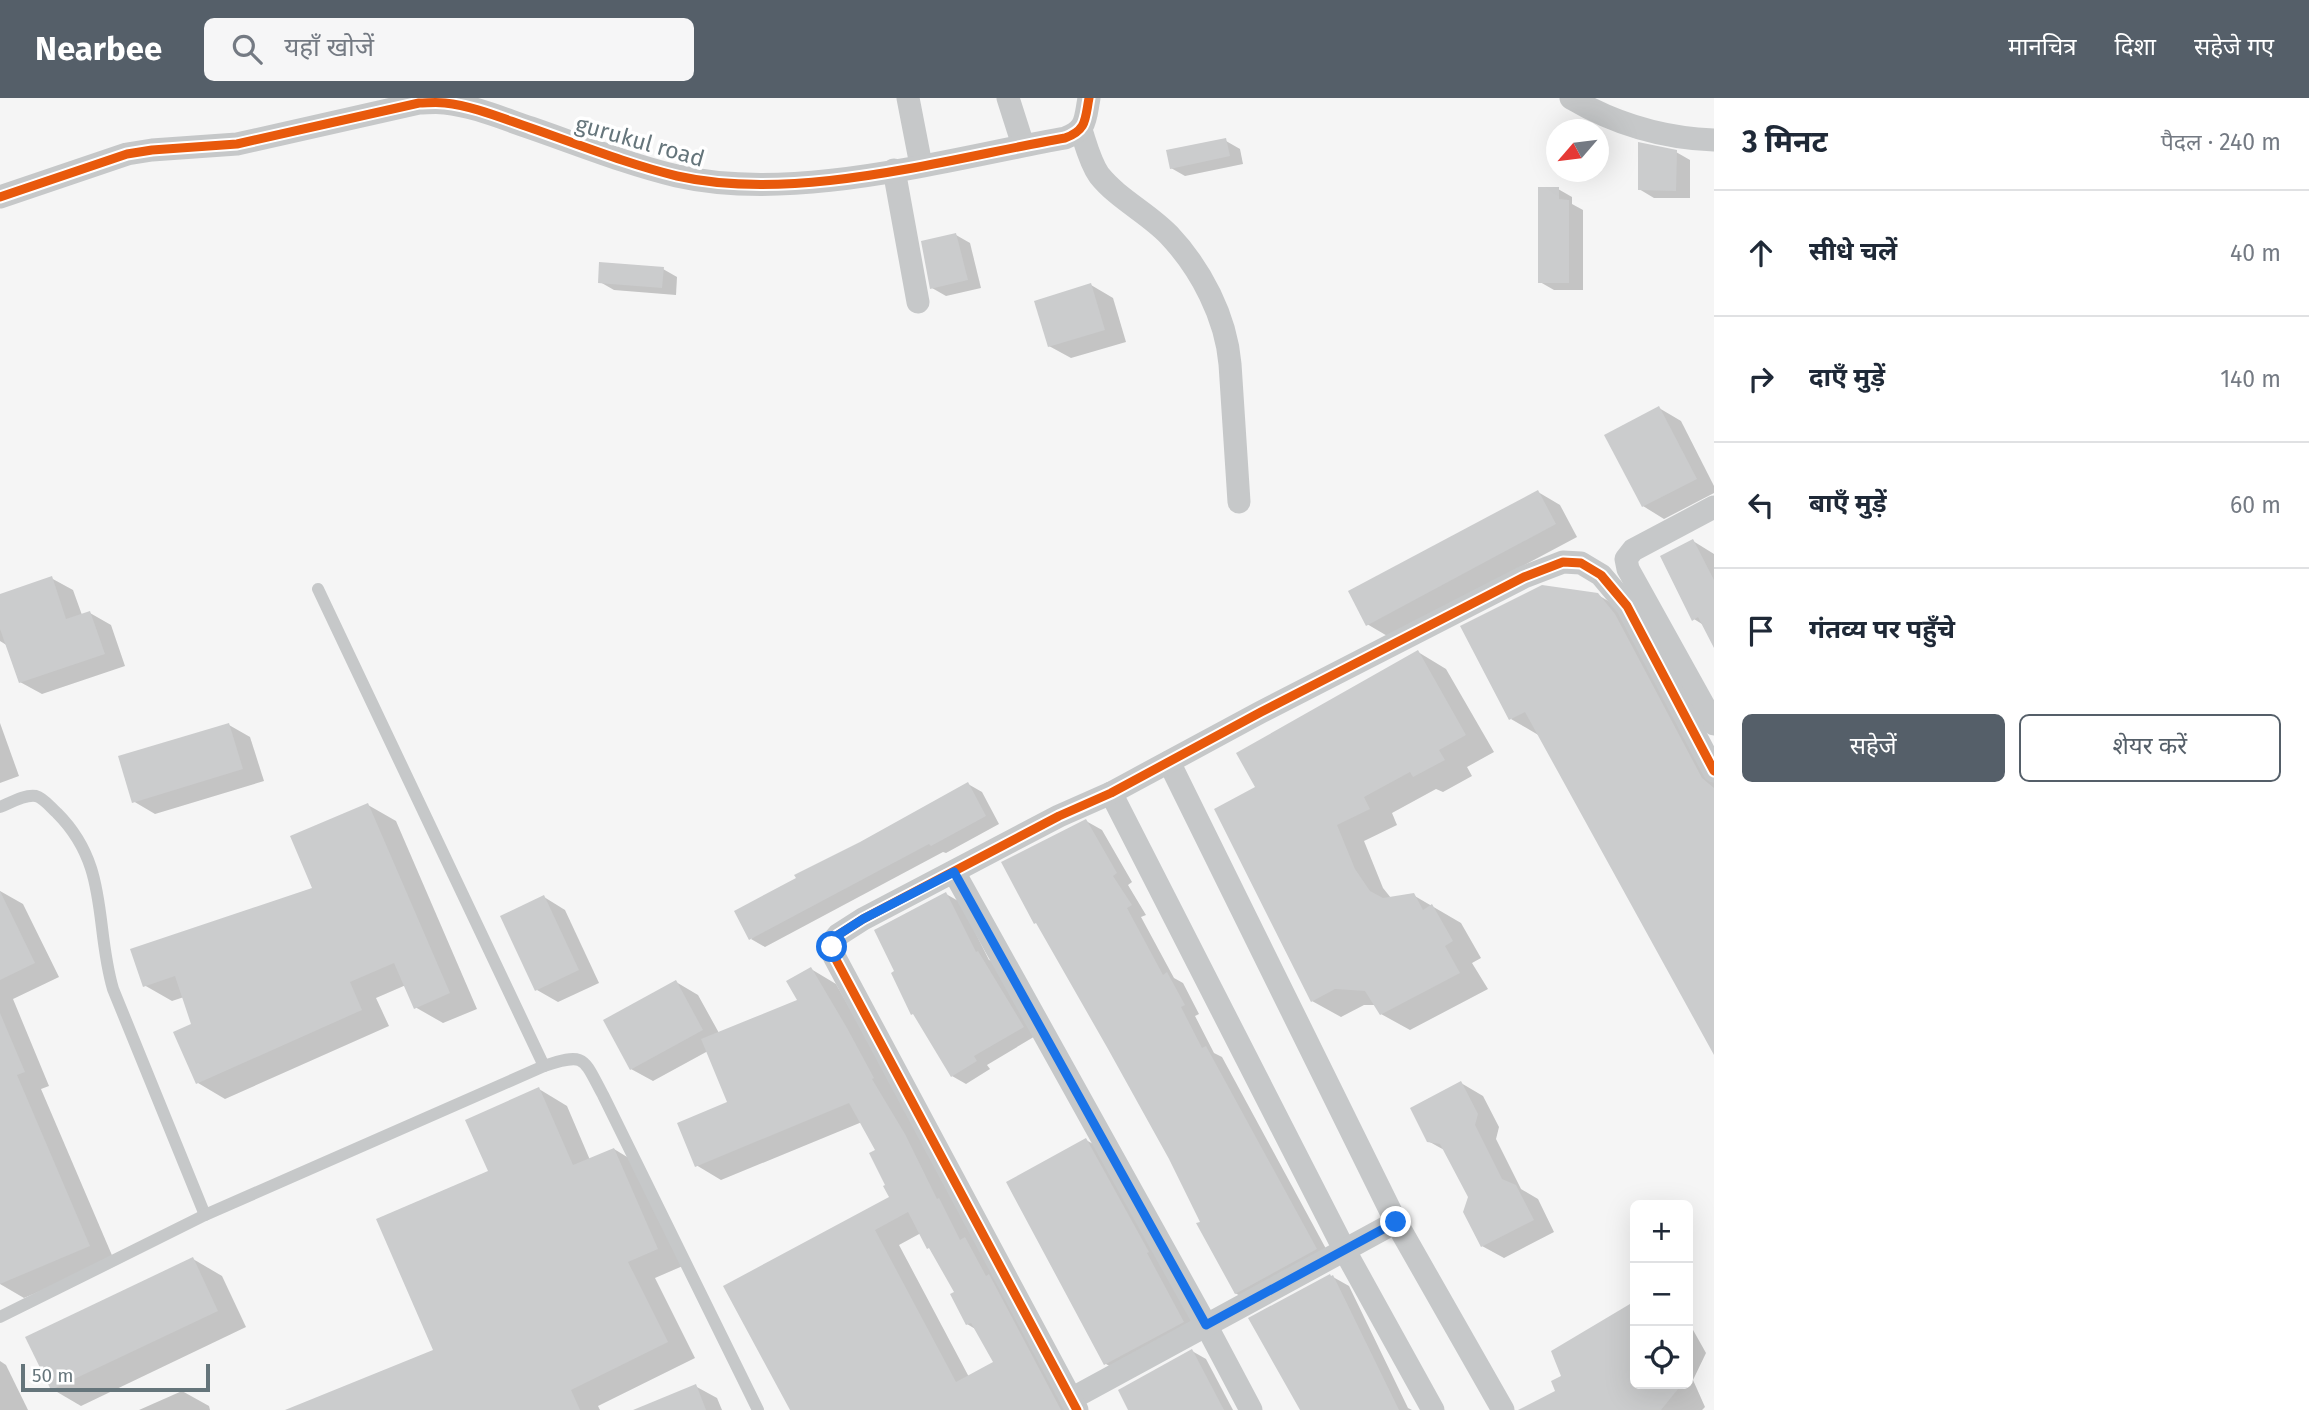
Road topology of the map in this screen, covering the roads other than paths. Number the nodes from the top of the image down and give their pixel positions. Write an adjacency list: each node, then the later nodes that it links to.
1 (908, 98): 9 (street)
2 (1009, 98): 8 (street)
3 (1089, 98): 6 (street)
4 (1571, 98): 7 (street)
5 (445, 101): 10 (street, gurukul road); 11 (street, gurukul road)
6 (1081, 130): 8 (street, gurukul road); 13 (street)
7 (1714, 140)
8 (1023, 145): 9 (street, gurukul road)
9 (920, 165): 10 (street, gurukul road)
10 (894, 170): 12 (street)
11 (0, 197)
12 (918, 302)
13 (1239, 502)
14 (1714, 507): 16 (street)
15 (318, 589): 22 (lane)
16 (1714, 724)
17 (1169, 762): 18 (street); 19 (street); 24 (street)
18 (1714, 771)
19 (1111, 793): 21 (street); 25 (street)
20 (0, 807): 23 (lane)
21 (954, 872): 27 (street); 28 (street)
22 (544, 1066): 23 (lane); 29 (lane)
23 (205, 1215): 26 (lane)
24 (1396, 1222): 25 (street); 32 (street)
25 (1345, 1251): 27 (street); 31 (street)
26 (0, 1317)
27 (1206, 1325): 28 (street); 30 (street)
28 (1074, 1405)
29 (758, 1410)
30 (1251, 1410)
31 (1433, 1410)
32 (1503, 1410)

